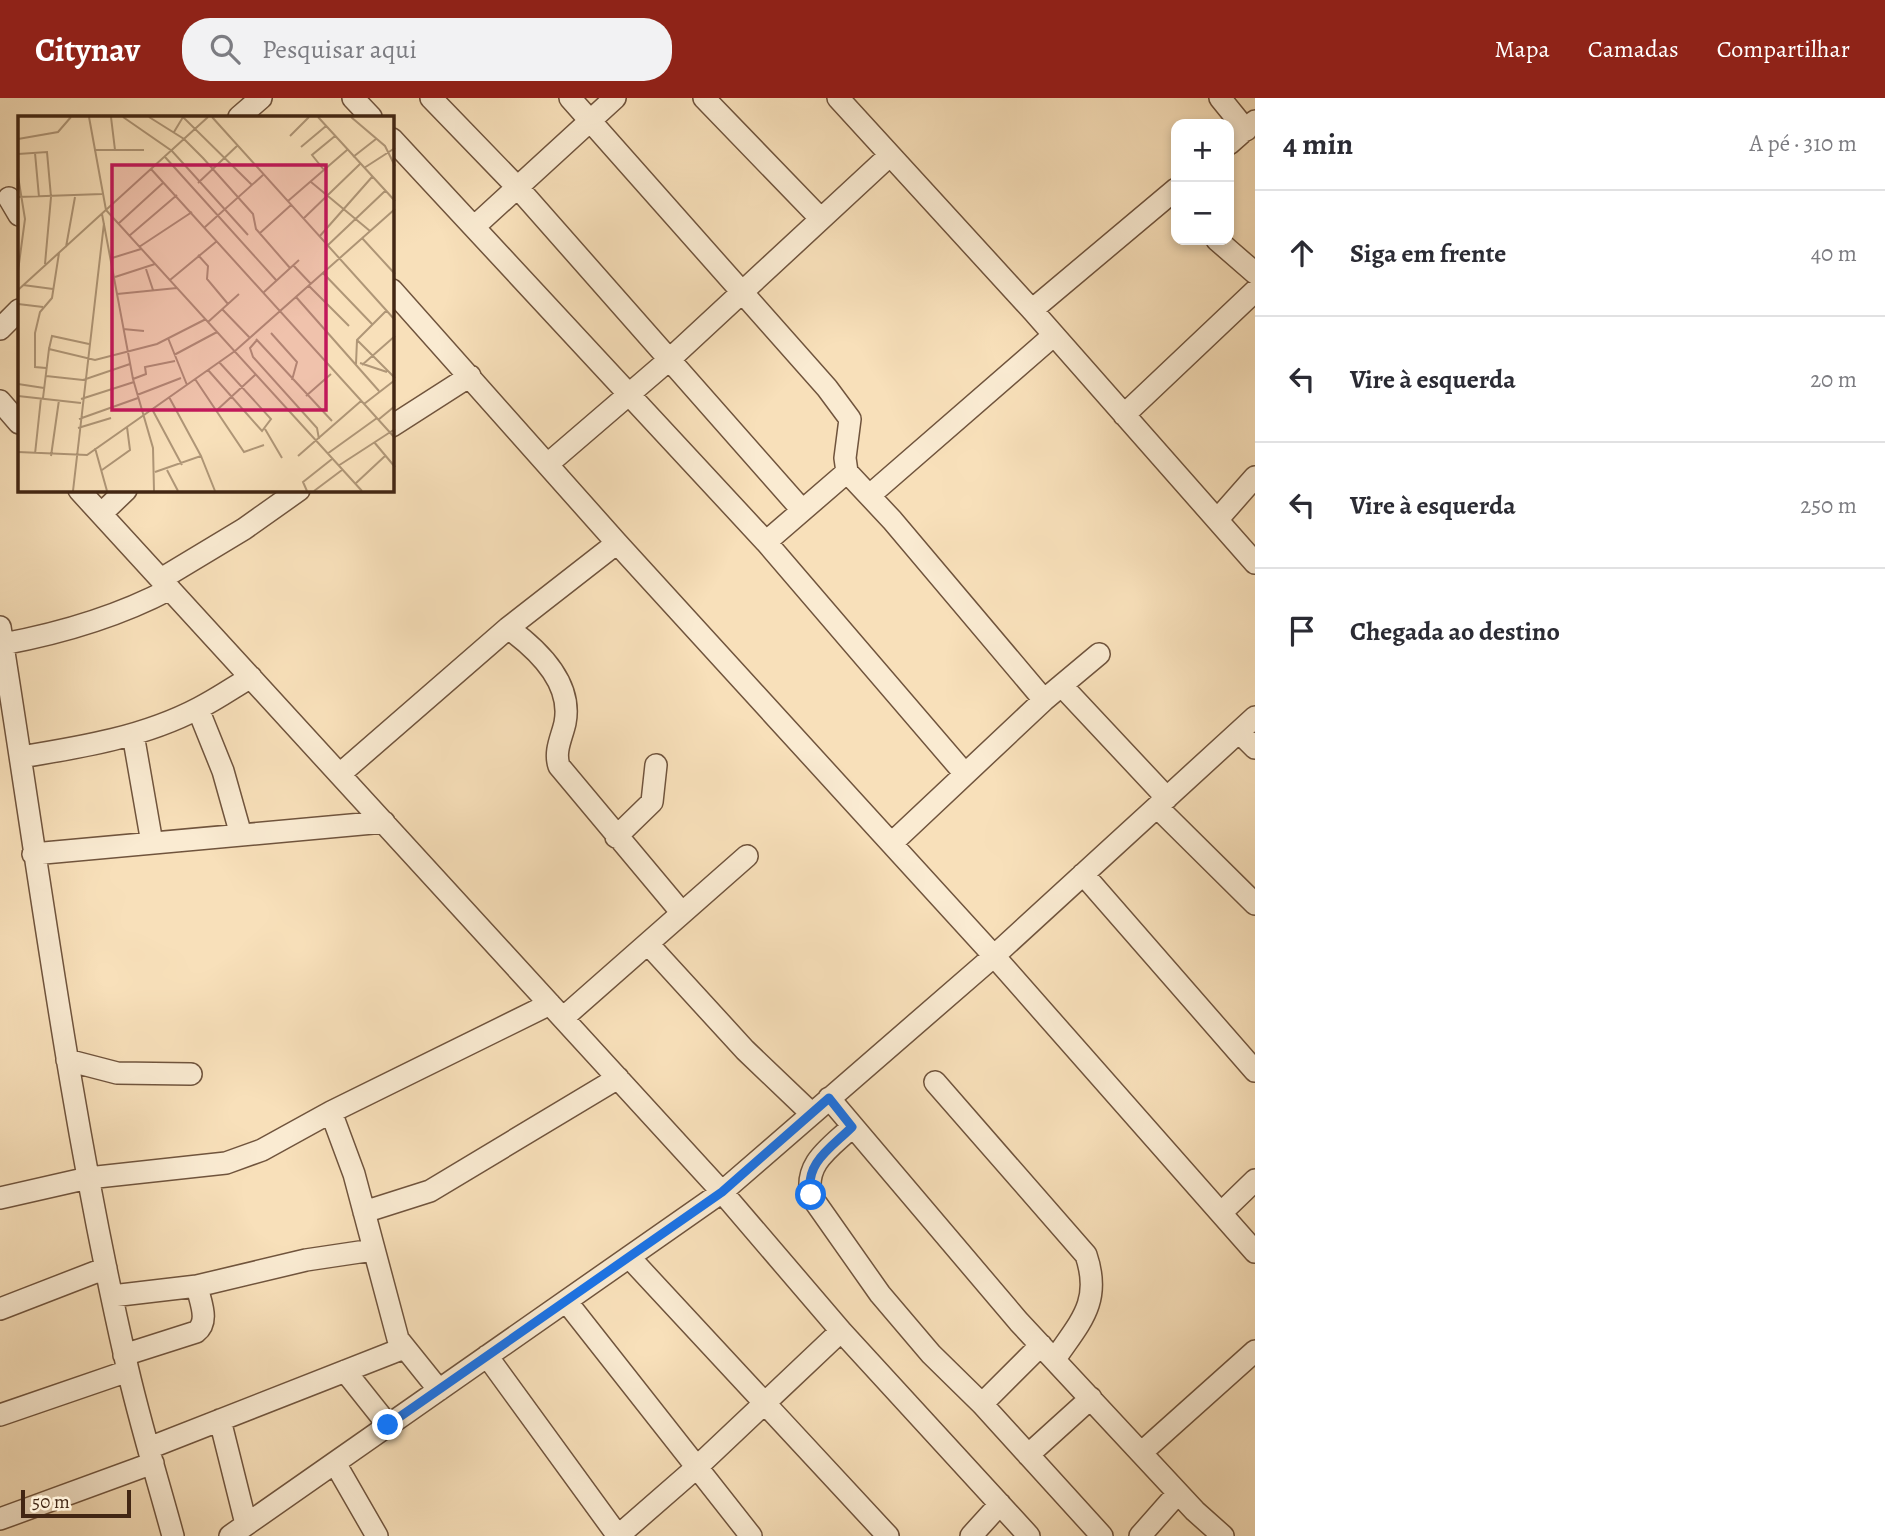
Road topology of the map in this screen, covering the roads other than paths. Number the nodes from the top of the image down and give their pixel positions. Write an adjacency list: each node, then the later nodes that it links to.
1 (261, 98): 9 (street)
2 (354, 98): 10 (street)
3 (431, 98): 16 (street)
4 (570, 98): 11 (street)
5 (615, 98): 11 (street)
6 (704, 98): 18 (street)
7 (838, 98): 15 (street)
8 (1220, 98): 12 (street)
9 (240, 116)
10 (371, 116)
11 (590, 122): 16 (street); 23 (street)
12 (1250, 125): 13 (street)
13 (1234, 139)
14 (394, 141): 19 (street)
15 (889, 156): 18 (street); 25 (street)
16 (519, 189): 19 (street); 29 (street)
17 (1171, 198): 25 (street)
18 (820, 218): 23 (street)
19 (474, 227): 31 (street)
20 (1223, 245): 21 (street)
21 (1255, 273)
22 (394, 291): 30 (street)
23 (744, 291): 29 (street); 37 (street)
24 (1255, 291): 33 (street)
25 (1032, 310): 28 (street)
26 (18, 311): 27 (street)
27 (0, 329)
28 (1054, 335): 33 (street); 42 (street)
29 (670, 359): 31 (street); 43 (street)
30 (470, 376): 35 (street); 36 (street)
31 (628, 395): 36 (street); 46 (street)
32 (0, 401): 34 (street)
33 (1124, 415): 45 (street)
34 (18, 422)
35 (394, 425)
36 (549, 463): 47 (street)
37 (847, 472): 42 (street); 43 (street)
38 (1255, 477): 45 (street)
39 (81, 492): 44 (street)
40 (124, 492): 44 (street)
41 (296, 492): 49 (street)
42 (870, 495): 55 (street)
43 (802, 510): 46 (street)
44 (101, 514): 49 (street)
45 (1217, 520): 48 (street)
46 (766, 542): 64 (street)
47 (617, 543): 50 (street); 70 (street)
48 (1255, 563)
49 (165, 584): 51 (street); 53 (street)
50 (508, 628): 63 (street); 68 (street)
51 (1, 636): 61 (street)
52 (1099, 654): 54 (street)
53 (251, 677): 56 (street); 63 (street)
54 (1062, 686): 55 (street); 65 (street)
55 (1044, 700): 64 (street)
56 (198, 709): 59 (street); 67 (street)
57 (1255, 718): 58 (street)
58 (1239, 732): 60 (street); 65 (street)
59 (133, 734): 61 (street); 69 (street)
60 (1255, 748)
61 (21, 757): 71 (street)
62 (656, 765): 68 (street)
63 (340, 774): 66 (street)
64 (965, 774): 70 (street)
65 (1162, 803): 73 (street); 74 (street)
66 (384, 822): 67 (street); 78 (street)
67 (242, 835): 69 (street)
68 (615, 837): 75 (street)
69 (152, 843): 71 (street)
70 (892, 843): 77 (street)
71 (33, 855): 79 (street)
72 (747, 856): 75 (street)
73 (1083, 874): 77 (street); 80 (street)
74 (1255, 904)
75 (682, 913): 76 (street)
76 (648, 944): 78 (street); 86 (street)
77 (994, 956): 84 (street); 93 (street)
78 (557, 1011): 82 (street); 85 (street)
79 (67, 1060): 81 (street); 88 (street)
80 (1255, 1071)
81 (191, 1074)
82 (618, 1078): 90 (street); 92 (street)
83 (935, 1082): 105 (street)
84 (829, 1098): 86 (street); 87 (street)
85 (331, 1112): 88 (street); 92 (street)
86 (812, 1114): 90 (street)
87 (852, 1127): 105 (street); 112 (street)
88 (88, 1178): 91 (street); 97 (street)
89 (1255, 1180): 93 (street)
90 (722, 1192): 96 (street); 102 (street)
91 (0, 1198)
92 (364, 1212): 94 (street)
93 (1221, 1213): 95 (street)
94 (373, 1250): 98 (street); 103 (street)
95 (1255, 1252)
96 (629, 1256): 100 (street); 111 (street)
97 (106, 1268): 99 (street); 101 (street)
98 (197, 1286): 99 (street); 107 (street)
99 (112, 1296): 107 (street)
100 (566, 1301): 106 (street); 120 (street)
101 (0, 1309)
102 (841, 1331): 111 (street); 122 (street)
103 (404, 1348): 108 (street); 109 (street)
104 (1255, 1351): 116 (street)
105 (1048, 1352): 110 (street); 112 (street)
106 (487, 1356): 109 (street); 127 (street)
107 (126, 1363): 113 (street); 117 (street)
108 (345, 1371): 114 (street); 115 (street)
109 (439, 1390): 115 (street)
110 (1091, 1398): 116 (street); 118 (street)
111 (765, 1404): 120 (street); 129 (street)
112 (982, 1404): 118 (street)
113 (0, 1415)
114 (220, 1420): 117 (street); 124 (street)
115 (388, 1425): 119 (street)
116 (1141, 1453): 121 (street)
117 (151, 1455): 123 (street); 125 (street)
118 (1028, 1455): 132 (street)
119 (335, 1462): 124 (street); 126 (street)
120 (696, 1468): 127 (street); 128 (street)
121 (1178, 1493): 133 (street); 134 (street)
122 (999, 1504): 130 (street); 131 (street)
123 (0, 1519)
124 (238, 1532)
125 (173, 1536)
126 (377, 1536)
127 (618, 1536)
128 (751, 1536)
129 (888, 1536)
130 (971, 1536)
131 (1028, 1536)
132 (1102, 1536)
133 (1140, 1536)
134 (1223, 1536)

